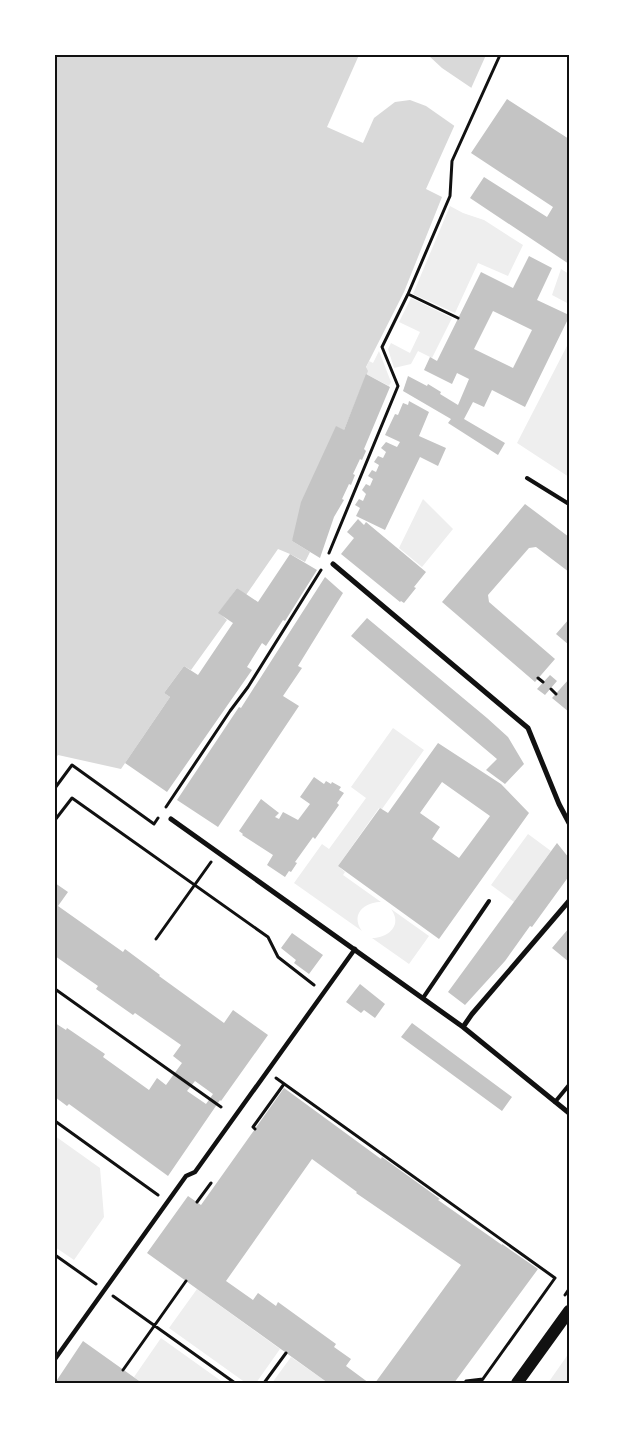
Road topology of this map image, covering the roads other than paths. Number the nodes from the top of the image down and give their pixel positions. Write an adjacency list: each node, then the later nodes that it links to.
1 (527, 478): 2 (lane)
2 (569, 504)
3 (333, 564): 5 (street)
4 (171, 818): 8 (street)
5 (569, 823)
6 (489, 901): 9 (lane)
7 (569, 902): 10 (street)
8 (355, 949): 9 (street); 15 (street)
9 (423, 998): 10 (street)
10 (463, 1027): 12 (street)
11 (569, 1085): 12 (lane)
12 (555, 1102): 13 (street)
13 (569, 1113)
14 (569, 1311): 16 (main road)
15 (55, 1359)
16 (517, 1383)

